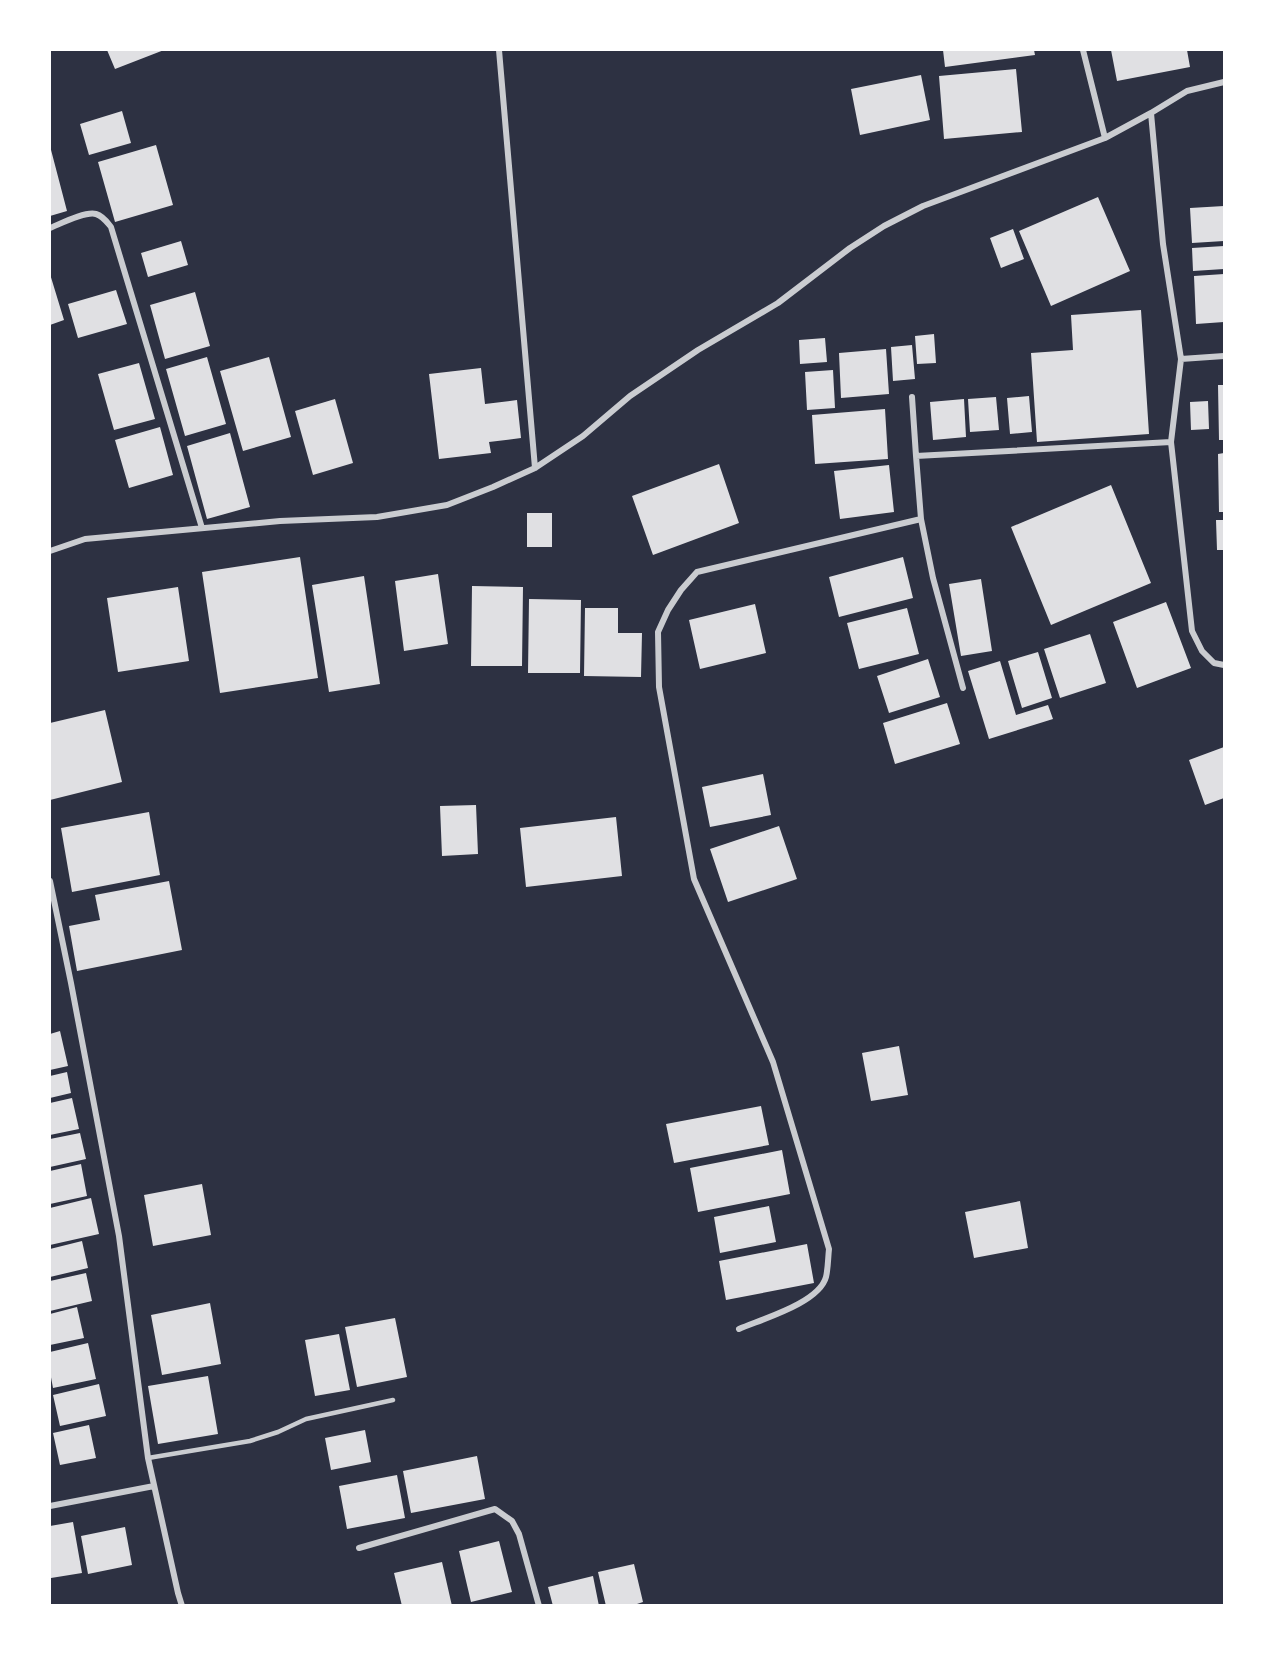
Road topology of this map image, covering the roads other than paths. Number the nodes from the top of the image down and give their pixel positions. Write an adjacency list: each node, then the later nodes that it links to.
1 (499, 50): 12 (street)
2 (1083, 50): 5 (street)
3 (1224, 82): 4 (street)
4 (1151, 113): 5 (street); 8 (street)
5 (1105, 138): 12 (street)
6 (50, 228): 14 (street)
7 (1224, 356): 8 (street)
8 (1181, 359): 10 (street)
9 (912, 397): 11 (street)
10 (1171, 442): 11 (street); 16 (street)
11 (916, 456): 13 (street)
12 (535, 468): 14 (street)
13 (921, 519): 17 (street); 19 (street)
14 (202, 528): 15 (street)
15 (50, 551)
16 (1224, 665)
17 (963, 688)
18 (50, 881): 21 (street)
19 (739, 1329)
20 (393, 1400): 21 (lane)
21 (148, 1458): 22 (street)
22 (154, 1485): 23 (street); 25 (street)
23 (50, 1506)
24 (359, 1548): 26 (street)
25 (182, 1605)
26 (539, 1605)

